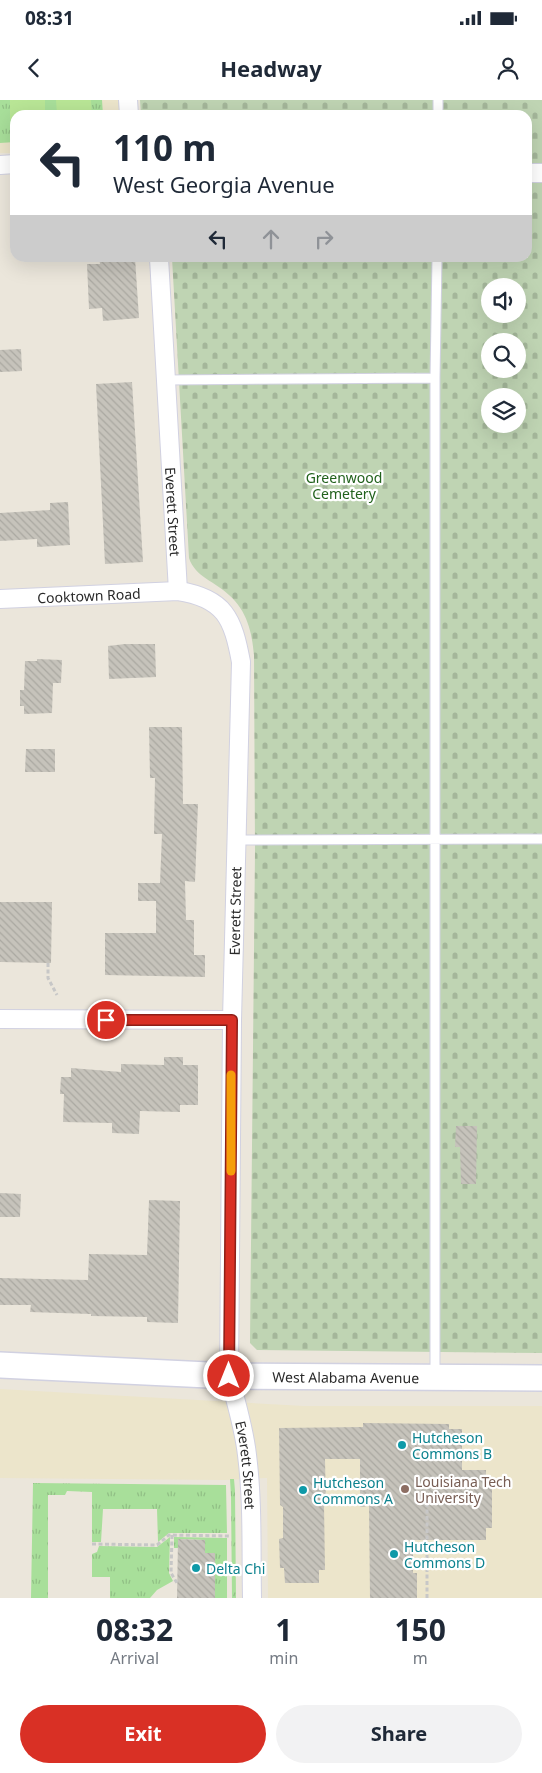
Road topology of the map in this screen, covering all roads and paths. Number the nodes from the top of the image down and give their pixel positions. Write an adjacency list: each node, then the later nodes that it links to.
1 (159, 262): 4 (street, Everett Street)
2 (436, 262): 3 (lane)
3 (435, 378): 4 (lane); 7 (lane)
4 (166, 380): 5 (street, Everett Street)
5 (178, 591): 6 (street, Cooktown Road); 9 (street, Everett Street)
6 (0, 599)
7 (436, 838): 8 (lane); 9 (lane); 16 (lane)
8 (542, 839)
9 (236, 840): 13 (street, Everett Street)
10 (48, 963): 11 (path)
11 (57, 995)
12 (0, 1019): 13 (street)
13 (232, 1020): 15 (street, Everett Street)
14 (0, 1365): 15 (main road, West Alabama Avenue)
15 (229, 1376): 16 (main road, West Alabama Avenue); 23 (street, Everett Street)
16 (435, 1376): 17 (main road, West Alabama Avenue)
17 (542, 1378)
18 (428, 1493): 24 (path)
19 (172, 1535): 20 (path); 21 (path); 22 (path)
20 (229, 1536)
21 (92, 1544)
22 (177, 1583)
23 (252, 1598)
24 (427, 1598)

